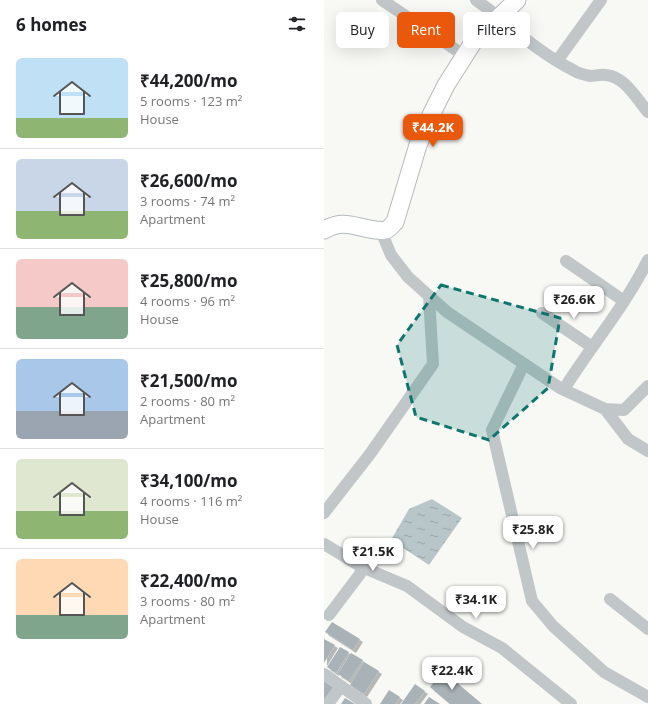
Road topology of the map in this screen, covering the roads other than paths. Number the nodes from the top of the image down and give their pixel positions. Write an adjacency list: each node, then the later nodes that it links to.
1 (382, 0): 9 (street)
2 (476, 0): 5 (street)
3 (518, 0): 6 (street)
4 (601, 0): 10 (street)
5 (492, 12)
6 (505, 12)
7 (530, 43): 10 (street)
8 (470, 48): 9 (street)
9 (465, 56): 13 (street)
10 (557, 60): 11 (street)
11 (648, 112)
12 (324, 230): 13 (street)
13 (382, 231): 16 (street)
14 (648, 260): 17 (street)
15 (566, 261): 17 (street)
16 (429, 296): 20 (street); 25 (street)
17 (624, 300): 19 (street)
18 (542, 313): 19 (street)
19 (592, 347): 22 (street)
20 (524, 364): 22 (street); 33 (street)
21 (648, 386): 23 (street)
22 (564, 390): 23 (street)
23 (604, 409): 24 (street)
24 (648, 451)
25 (324, 513)
26 (324, 544): 27 (street)
27 (362, 567): 29 (street); 36 (street)
28 (610, 599): 30 (street)
29 (326, 617)
30 (648, 629)
31 (324, 674): 32 (street)
32 (341, 686): 34 (street); 35 (street)
33 (648, 697)
34 (328, 704)
35 (366, 704)
36 (571, 704)

